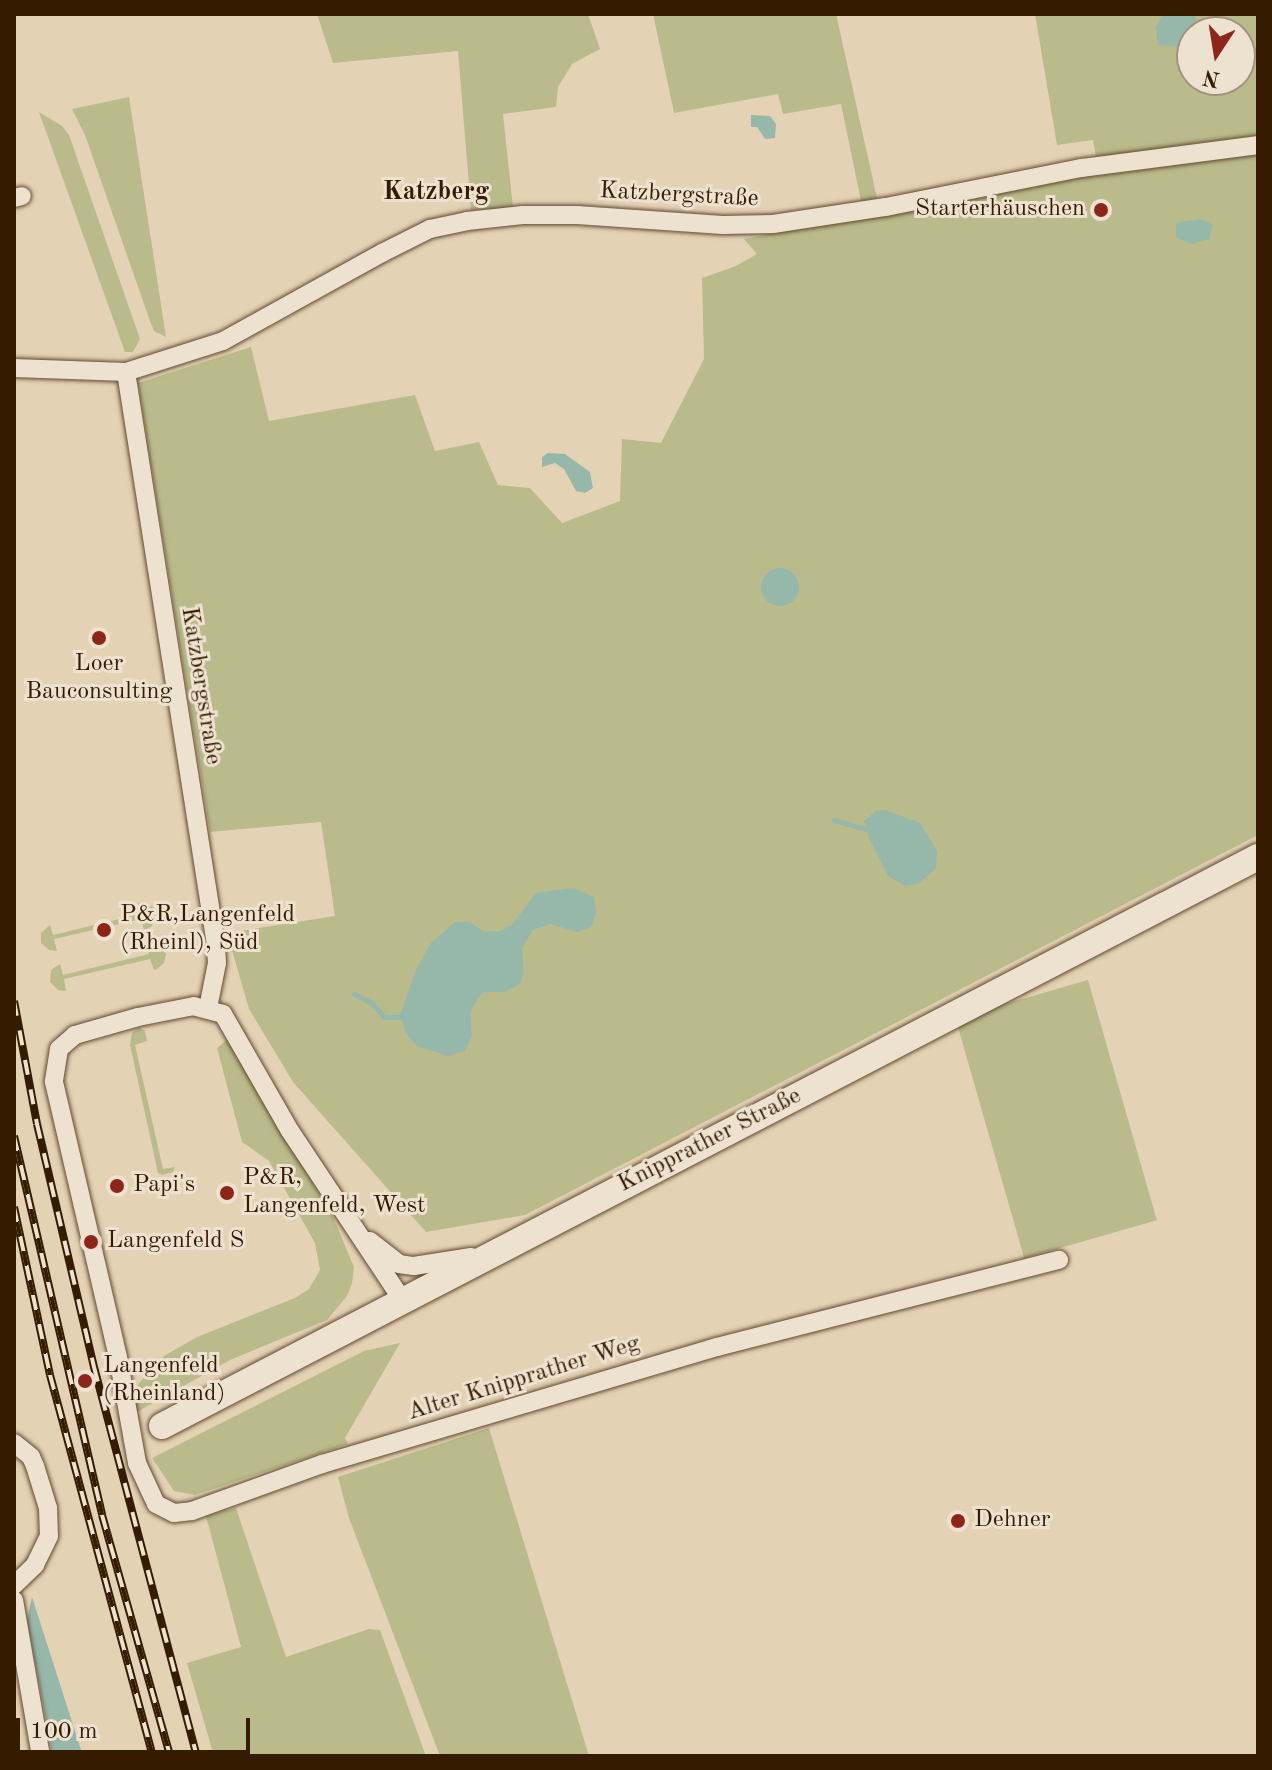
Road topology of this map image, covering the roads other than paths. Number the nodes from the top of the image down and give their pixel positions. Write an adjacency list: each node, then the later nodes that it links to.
1 (1258, 145): 3 (street, Katzbergstraße)
2 (14, 368): 3 (street, Katzbergstraße)
3 (126, 372): 5 (street, Katzbergstraße)
4 (1258, 857): 7 (main road, Knipprather Straße)
5 (208, 1008): 6 (street); 8 (street, Alter Knipprather Weg)
6 (358, 1232): 7 (street); 9 (street)
7 (505, 1248): 9 (main road, Knipprather Straße)
8 (1059, 1260)
9 (403, 1301): 10 (main road, Knipprather Straße)
10 (162, 1426)
11 (14, 1443): 12 (street)
12 (14, 1585)
13 (14, 1600): 14 (street)
14 (41, 1756)

